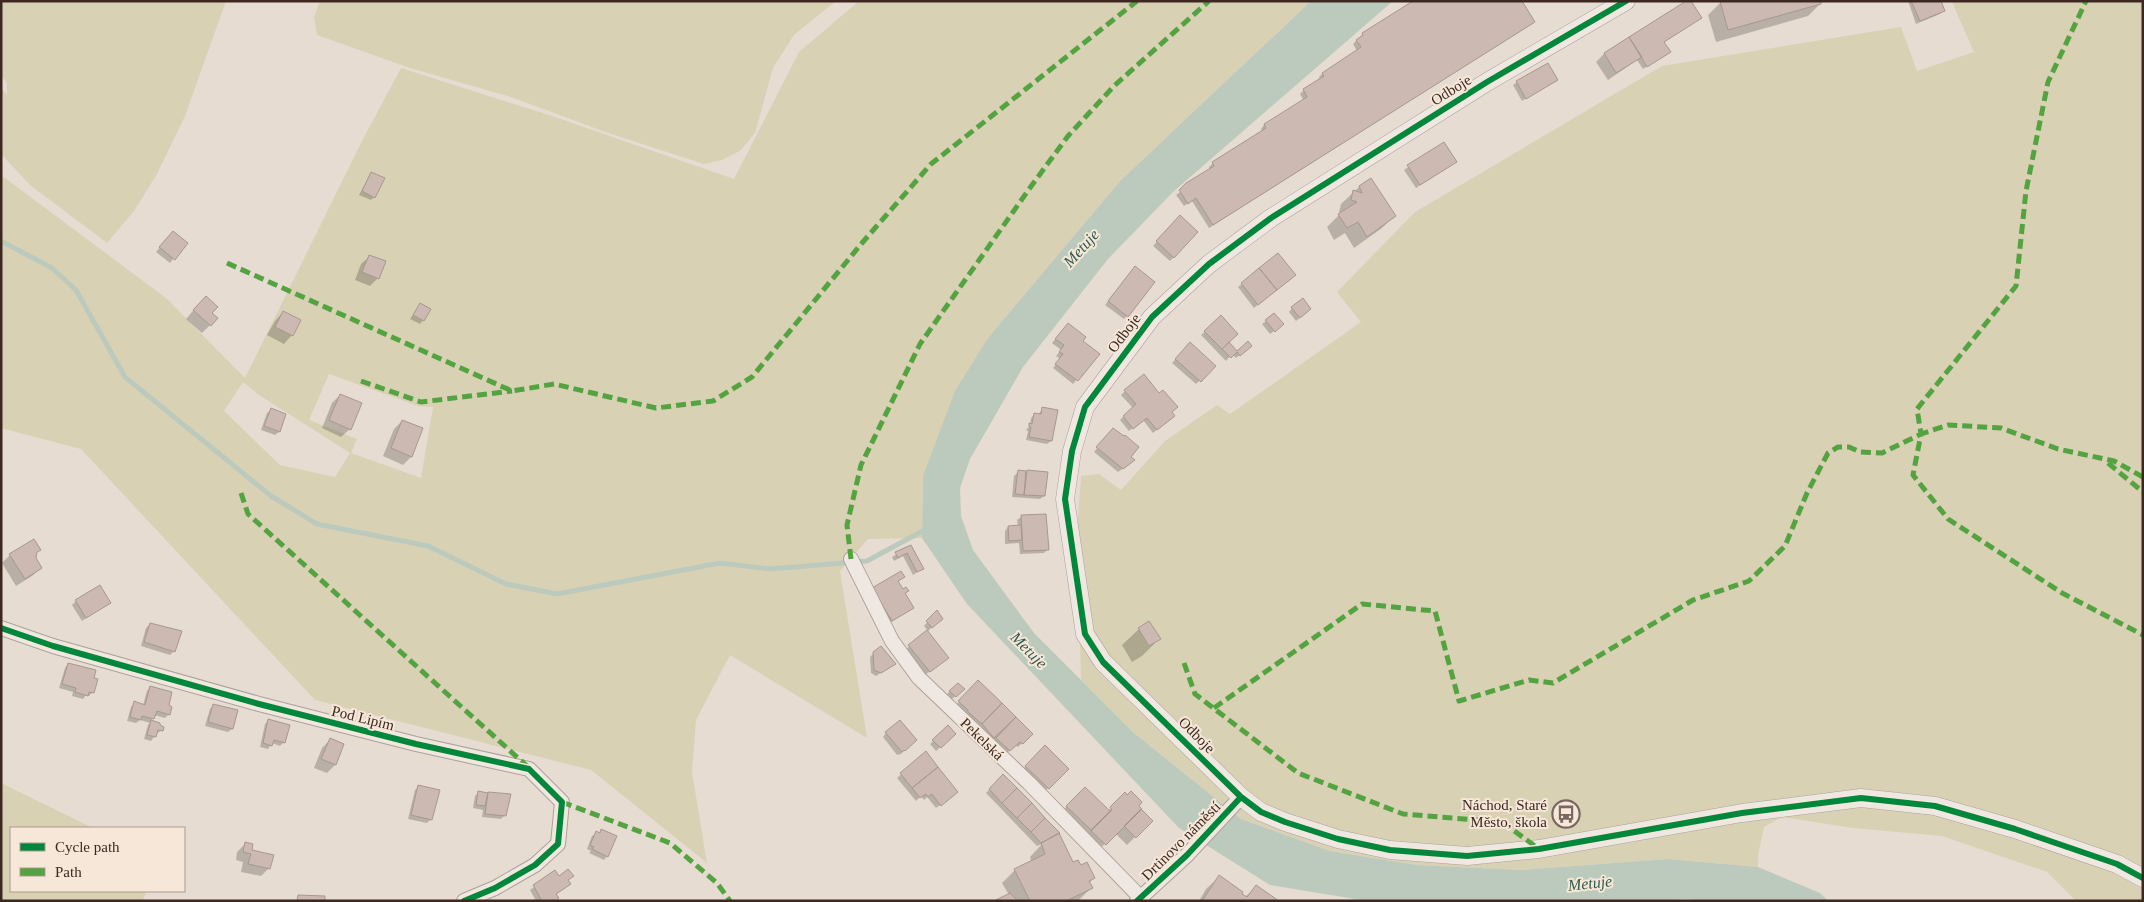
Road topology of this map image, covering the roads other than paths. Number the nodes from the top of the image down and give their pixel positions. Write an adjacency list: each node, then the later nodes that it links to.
1 (1626, 1): 4 (street, Odboje)
2 (851, 559): 6 (street, Pekelská)
3 (1, 628): 7 (street, Pod Lipím)
4 (1237, 802): 5 (street, Odboje); 6 (street, Drtinovo náměstí)
5 (2143, 878)
6 (1139, 899)
7 (464, 901)

